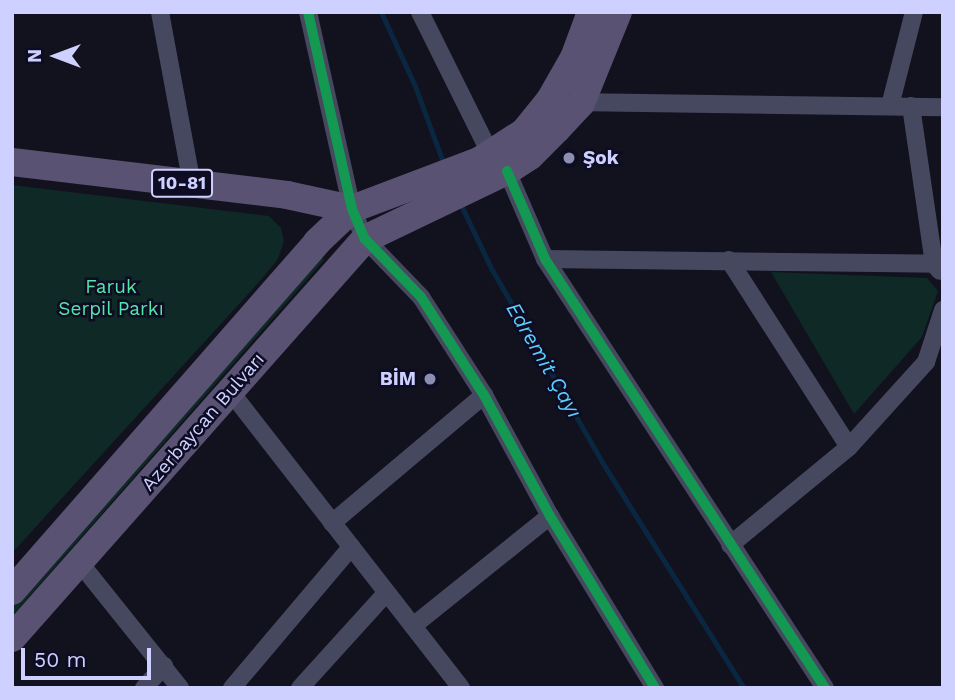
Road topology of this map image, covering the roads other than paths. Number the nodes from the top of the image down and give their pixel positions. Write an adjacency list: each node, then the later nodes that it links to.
1 (160, 12): 14 (street)
2 (308, 12): 16 (street)
3 (420, 12): 13 (street)
4 (591, 12): 7 (main road)
5 (618, 12): 8 (main road)
6 (914, 12): 9 (street)
7 (550, 100): 8 (street); 13 (main road)
8 (581, 103): 9 (street); 13 (main road)
9 (890, 106): 10 (street)
10 (911, 106): 11 (street); 20 (street)
11 (943, 107)
12 (12, 162): 14 (main road, 10-81)
13 (492, 166): 15 (main road); 18 (street)
14 (192, 184): 16 (main road, 10-81)
15 (398, 207): 16 (main road, Azerbaycan Bulvarı); 17 (main road, Azerbaycan Bulvarı)
16 (352, 209): 17 (street); 30 (main road, Azerbaycan Bulvarı)
17 (365, 239): 22 (main road, Azerbaycan Bulvarı); 23 (street)
18 (545, 259): 19 (street); 27 (street)
19 (729, 260): 20 (street); 24 (street)
20 (940, 267)
21 (943, 310): 24 (street)
22 (230, 391): 26 (street); 29 (main road, Azerbaycan Bulvarı)
23 (484, 395): 25 (street); 26 (street)
24 (849, 447): 27 (street)
25 (550, 516): 32 (street); 40 (street)
26 (332, 523): 28 (street)
27 (730, 545): 41 (street)
28 (351, 547): 31 (street); 37 (street)
29 (80, 562): 33 (main road, Azerbaycan Bulvarı); 34 (street)
30 (12, 591)
31 (386, 593): 32 (street); 38 (street)
32 (413, 626): 39 (street)
33 (12, 638)
34 (164, 666): 35 (street); 36 (street)
35 (144, 688)
36 (180, 688)
37 (232, 688)
38 (300, 688)
39 (461, 688)
40 (654, 688)
41 (825, 688)

